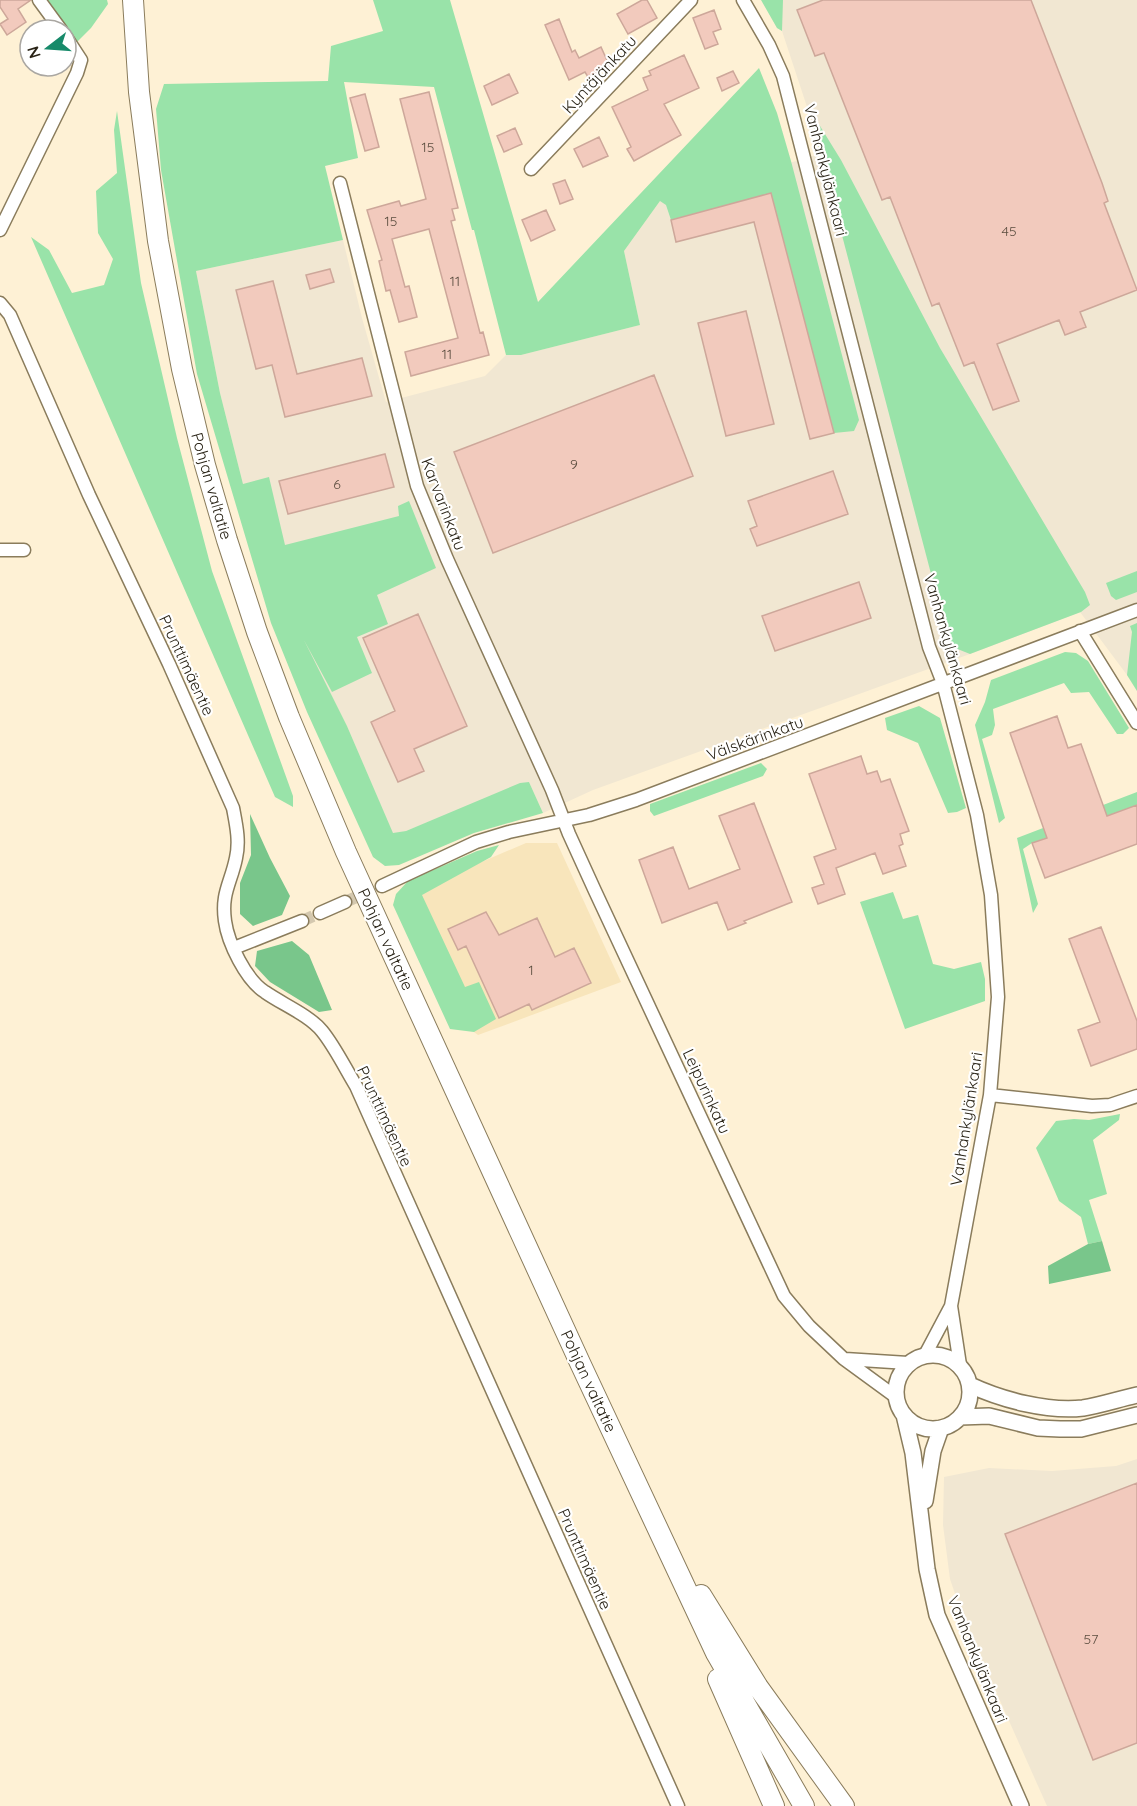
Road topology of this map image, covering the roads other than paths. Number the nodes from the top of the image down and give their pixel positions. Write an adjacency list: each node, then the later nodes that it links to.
1 (39, 0): 5 (street)
2 (691, 0): 9 (street, Kyntäjänkatu)
3 (743, 0): 17 (street, Vanhankylänkaari)
4 (134, 6): 40 (main road, Pohjan valtatie)
5 (52, 18)
6 (78, 55): 7 (street)
7 (78, 70)
8 (75, 78): 11 (street)
9 (531, 170)
10 (339, 183): 19 (street, Karvarinkatu)
11 (0, 230)
12 (0, 303): 24 (street, Prunttimäentie)
13 (0, 550): 14 (street)
14 (24, 550)
15 (1137, 610): 16 (street, Välskärinkatu)
16 (1080, 632): 17 (street, Välskärinkatu); 18 (street)
17 (943, 683): 19 (street, Välskärinkatu); 25 (street, Vanhankylänkaari)
18 (1137, 723)
19 (564, 821): 20 (street, Välskärinkatu); 29 (street, Leipurinkatu)
20 (382, 886)
21 (345, 902): 22 (street)
22 (320, 913)
23 (302, 921): 24 (street)
24 (234, 948): 41 (street, Prunttimäentie)
25 (990, 1095): 26 (street); 27 (street, Vanhankylänkaari)
26 (1137, 1096)
27 (951, 1306): 28 (street, Vanhankylänkaari); 31 (street, Vanhankylänkaari)
28 (925, 1355): 30 (street); 31 (street)
29 (844, 1359): 30 (street); 34 (street, Leipurinkatu)
30 (909, 1363): 34 (street)
31 (960, 1365): 32 (street)
32 (970, 1386): 33 (street); 37 (street)
33 (1137, 1395)
34 (896, 1397): 35 (street)
35 (904, 1415): 38 (street); 39 (street, Vanhankylänkaari)
36 (1137, 1415): 37 (street)
37 (960, 1418): 38 (street)
38 (941, 1428): 39 (street, Vanhankylänkaari)
39 (922, 1519): 45 (street, Vanhankylänkaari)
40 (669, 1553): 42 (main road); 43 (main road, Pohjan valtatie); 44 (main road)
41 (678, 1806)
42 (774, 1806)
43 (804, 1806)
44 (844, 1806)
45 (1022, 1806)

